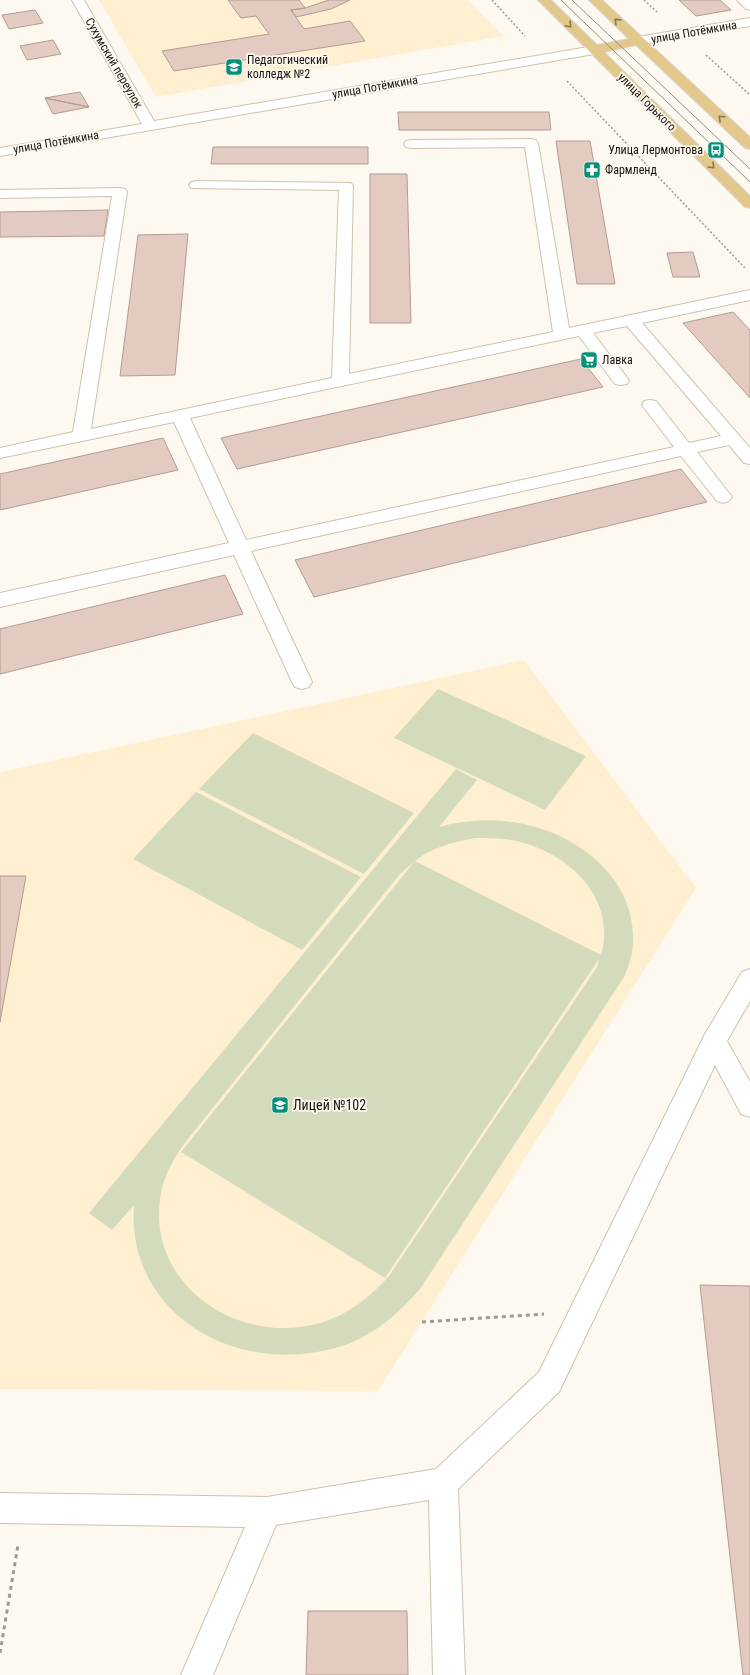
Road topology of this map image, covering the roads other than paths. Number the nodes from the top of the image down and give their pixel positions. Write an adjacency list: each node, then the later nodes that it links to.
1 (78, 0): 9 (street, Сухумский переулок)
2 (544, 0): 8 (main road, улица Горького, one-way to 8)
3 (596, 0): 7 (main road, one-way to 3)
4 (743, 0): 5 (street)
5 (750, 6)
6 (750, 22): 7 (street, улица Потёмкина)
7 (638, 41): 8 (main road, улица Потёмкина); 11 (main road, one-way to 7)
8 (594, 50): 9 (street, улица Потёмкина); 15 (main road, улица Горького, one-way to 15)
9 (150, 126): 12 (street, улица Потёмкина)
10 (410, 144): 19 (street)
11 (750, 145)
12 (0, 152)
13 (196, 185): 21 (street)
14 (0, 194): 24 (street)
15 (750, 204)
16 (750, 295): 17 (street)
17 (631, 320): 18 (street); 25 (street)
18 (582, 330): 19 (street); 20 (street)
19 (562, 335): 21 (street)
20 (621, 380)
21 (340, 381): 23 (street)
22 (650, 405): 26 (street)
23 (180, 415): 24 (street); 30 (street)
24 (81, 436): 27 (street)
25 (733, 439): 26 (street); 28 (street)
26 (685, 450): 29 (street); 30 (street)
27 (0, 453)
28 (750, 459)
29 (722, 497)
30 (240, 547): 31 (street); 32 (street)
31 (0, 600)
32 (302, 682)
33 (750, 979): 34 (street)
34 (714, 1042): 35 (street); 36 (street)
35 (750, 1106)
36 (443, 1483): 38 (street); 40 (street)
37 (12, 1508): 38 (street)
38 (267, 1512): 39 (street)
39 (197, 1675)
40 (449, 1675)

